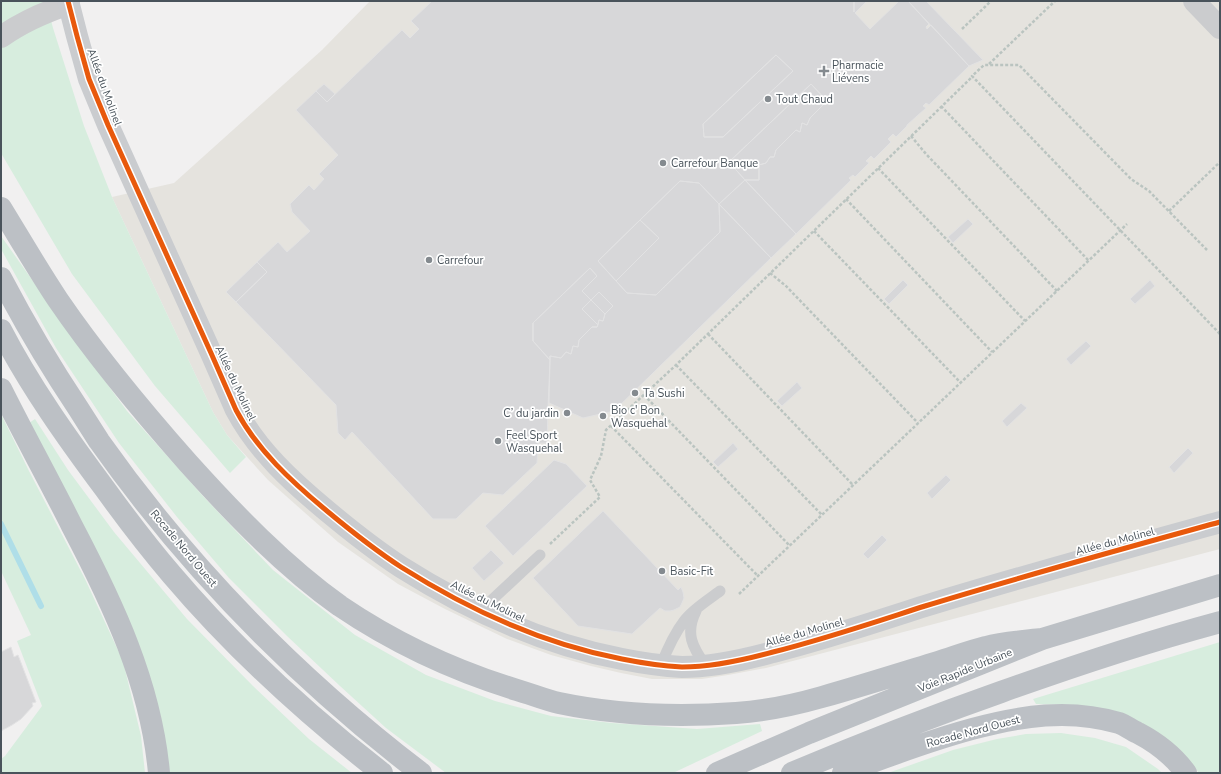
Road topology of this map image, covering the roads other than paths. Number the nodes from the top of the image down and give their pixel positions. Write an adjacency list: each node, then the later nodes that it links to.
1 (1194, 1): 3 (street)
2 (68, 2): 4 (street); 14 (street, Allée du Molinel)
3 (1220, 28)
4 (1, 37)
5 (1, 208): 16 (highway)
6 (1, 278): 21 (highway, Rocade Nord Ouest)
7 (1, 330): 20 (highway)
8 (1, 389): 19 (highway)
9 (1220, 522): 18 (street, Allée du Molinel)
10 (540, 554): 14 (lane)
11 (1220, 585): 16 (highway, Voie Rapide Urbaine)
12 (720, 591): 13 (lane)
13 (699, 607): 17 (lane); 18 (lane)
14 (480, 611): 17 (street, Allée du Molinel)
15 (1220, 622): 23 (highway)
16 (1042, 639): 22 (highway, Voie Rapide Urbaine)
17 (661, 665): 18 (street, Allée du Molinel)
18 (706, 666)
19 (159, 773)
20 (382, 773)
21 (421, 773)
22 (718, 773)
23 (792, 773)
24 (842, 773): 25 (highway, Rocade Nord Ouest)
25 (1186, 773)

